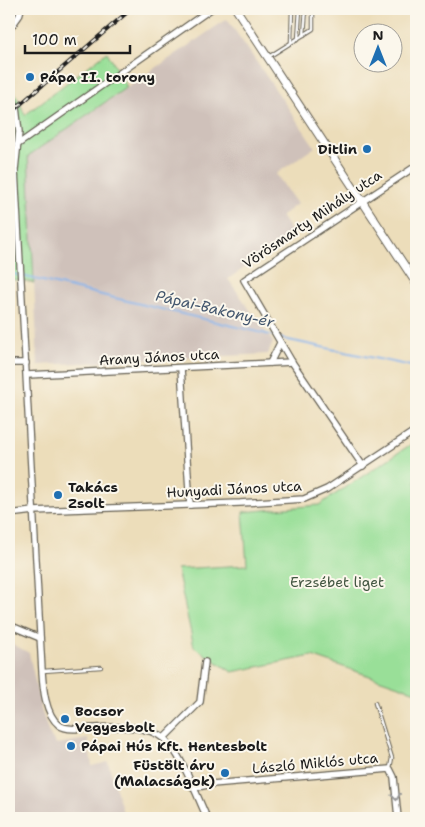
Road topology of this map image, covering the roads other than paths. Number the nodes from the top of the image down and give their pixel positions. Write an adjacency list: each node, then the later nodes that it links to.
1 (21, 9): 8 (street)
2 (210, 9): 14 (street)
3 (236, 9): 12 (street)
4 (292, 9): 11 (lane)
5 (300, 9): 10 (lane)
6 (306, 9): 9 (lane)
7 (313, 9): 9 (lane)
8 (9, 30)
9 (304, 34): 10 (lane)
10 (298, 38): 11 (lane)
11 (291, 43): 12 (lane)
12 (268, 57): 16 (street)
13 (9, 88): 14 (street)
14 (17, 145): 22 (street)
15 (416, 166): 16 (street, Vörösmarty Mihály utca)
16 (362, 200): 17 (street); 18 (street, Vörösmarty Mihály utca)
17 (416, 283)
18 (280, 343): 19 (street); 20 (street)
19 (292, 362): 20 (street, Arany János utca); 26 (street)
20 (270, 363): 23 (street, Arany János utca)
21 (9, 364): 22 (street)
22 (26, 364): 24 (street)
23 (181, 368): 24 (street, Arany János utca); 27 (street)
24 (27, 376): 28 (street)
25 (416, 430): 26 (street, Hunyadi János utca)
26 (363, 466): 27 (street, Hunyadi János utca)
27 (190, 505): 28 (street, Hunyadi János utca)
28 (33, 510): 29 (street, Hunyadi János utca); 31 (street)
29 (9, 514)
30 (9, 625): 31 (street)
31 (40, 638): 34 (street)
32 (205, 662): 36 (street)
33 (101, 667): 34 (lane)
34 (42, 671): 36 (street)
35 (375, 704): 37 (lane)
36 (164, 738): 38 (street)
37 (391, 772): 38 (street, László Miklós utca); 40 (street, László Miklós utca, one-way to 40)
38 (193, 788): 39 (street)
39 (207, 818)
40 (398, 818)

